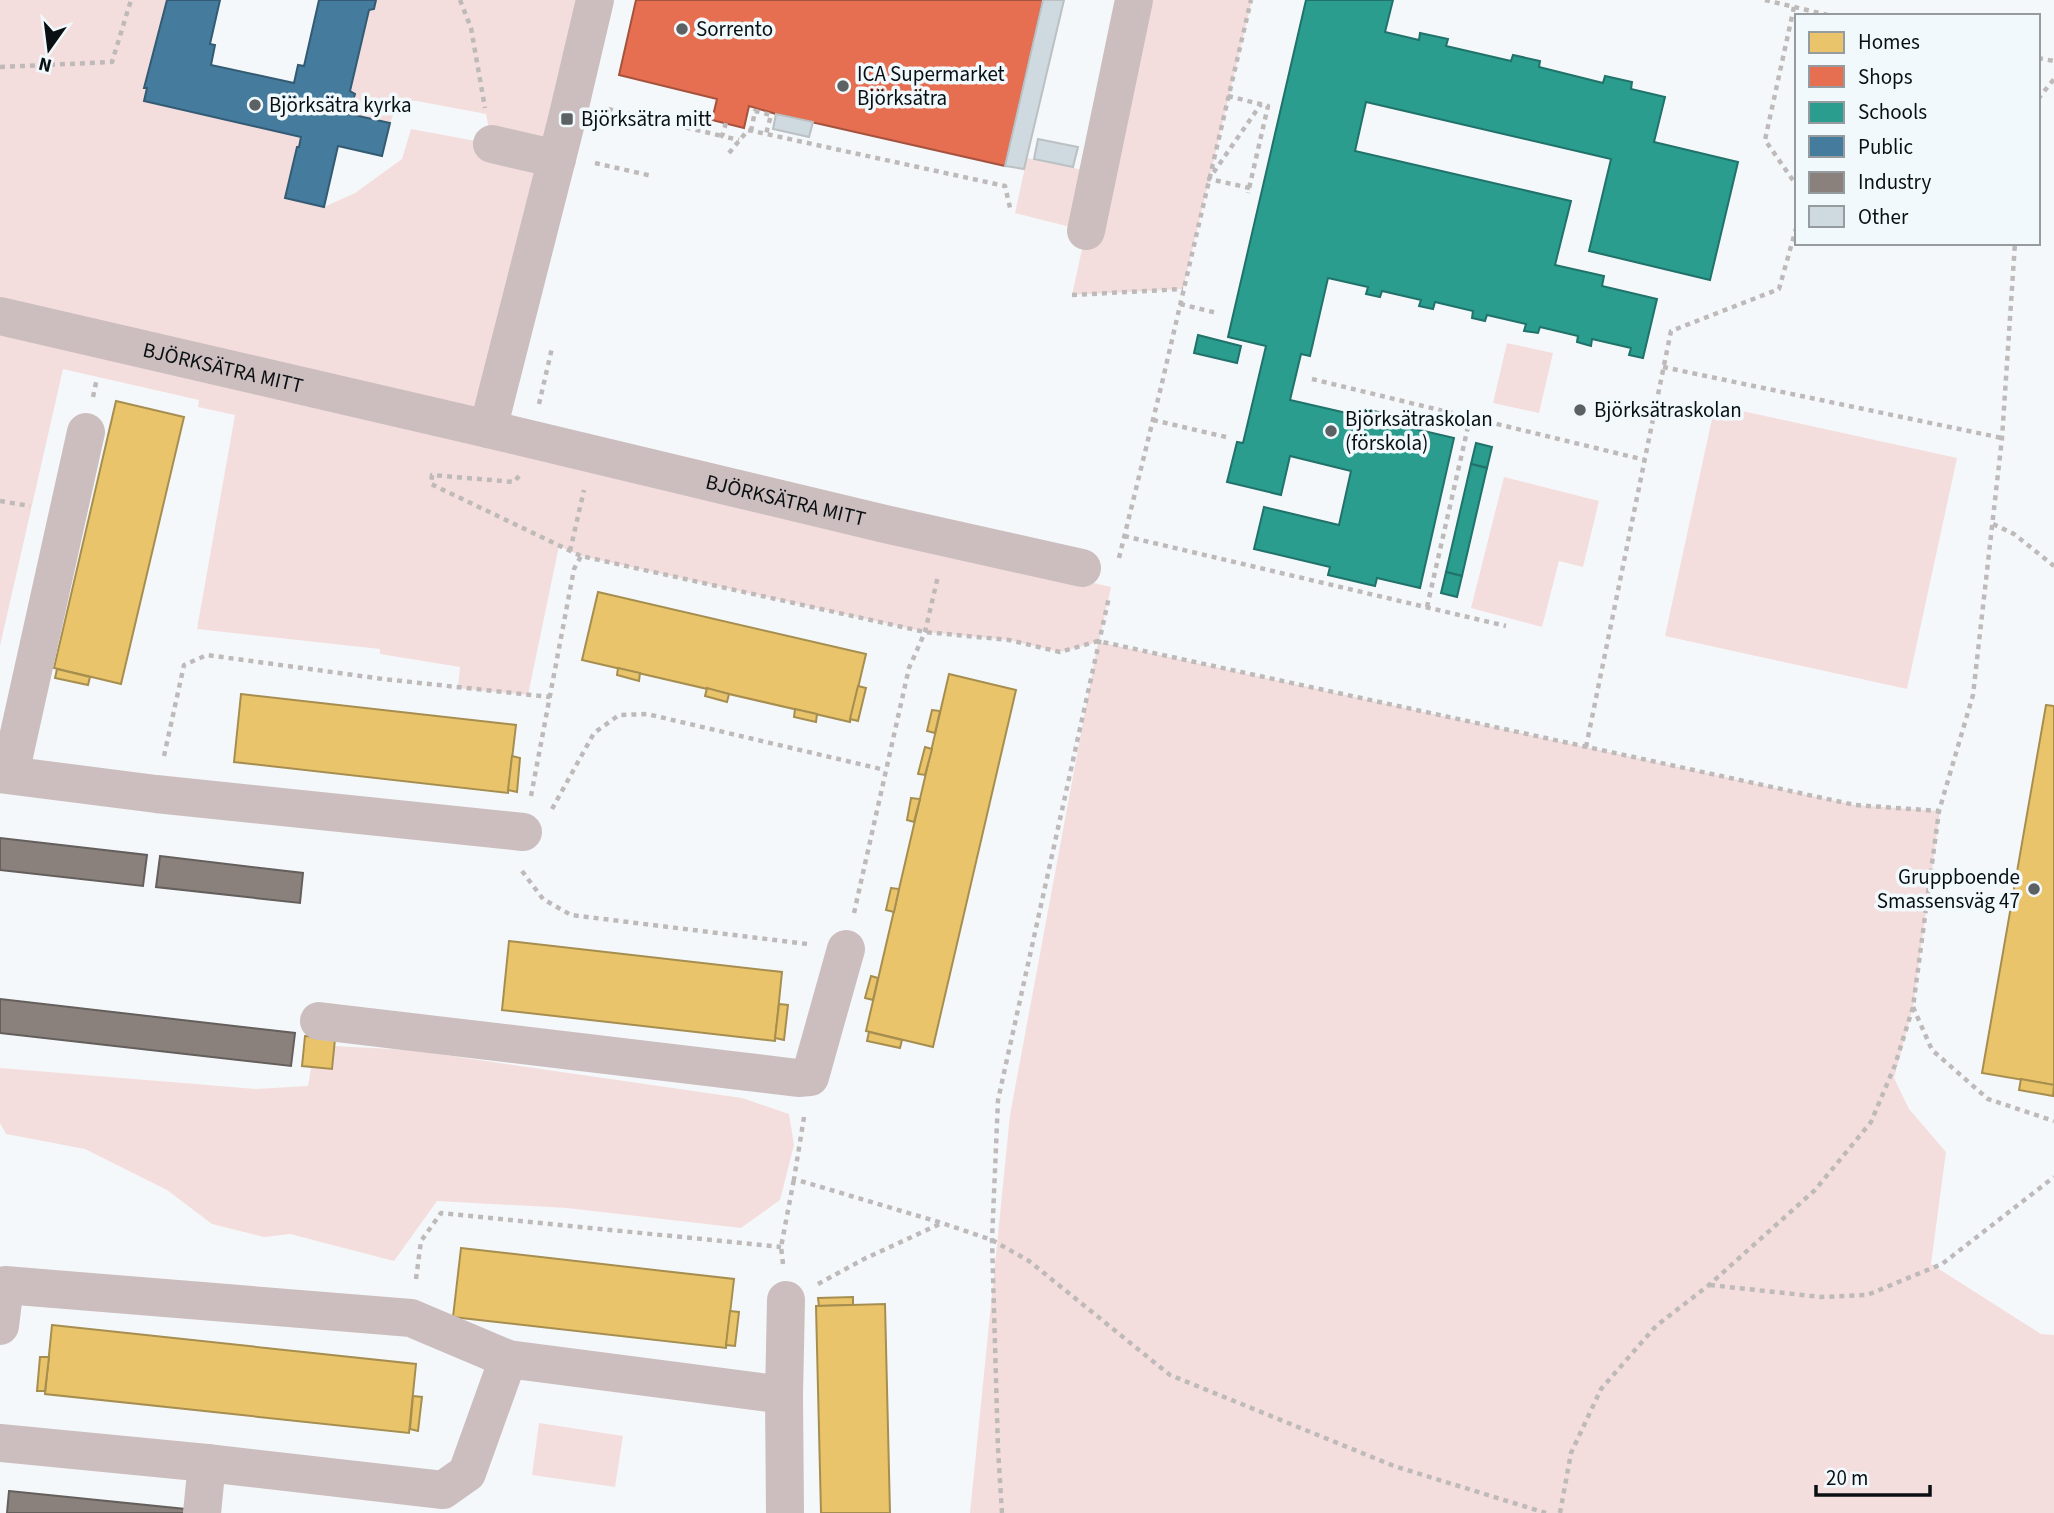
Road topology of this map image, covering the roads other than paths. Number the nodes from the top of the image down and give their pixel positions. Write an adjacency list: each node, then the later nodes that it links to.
1 (595, 0): 4 (street)
2 (1134, 0): 5 (street)
3 (492, 144): 4 (street)
4 (557, 159): 7 (street)
5 (1086, 231)
6 (0, 316): 7 (street, BJÖRKSÄTRA MITT)
7 (488, 429): 9 (street, BJÖRKSÄTRA MITT)
8 (86, 432): 10 (street)
9 (1104, 572)
10 (5, 774): 11 (street)
11 (523, 832)
12 (846, 949): 13 (street)
13 (319, 1021)
14 (786, 1300): 17 (street)
15 (0, 1326): 16 (street)
16 (508, 1359): 17 (street); 20 (street)
17 (784, 1395): 22 (street)
18 (0, 1443): 19 (street)
19 (208, 1463): 20 (street); 21 (street)
20 (451, 1502)
21 (202, 1513)
22 (785, 1513)

